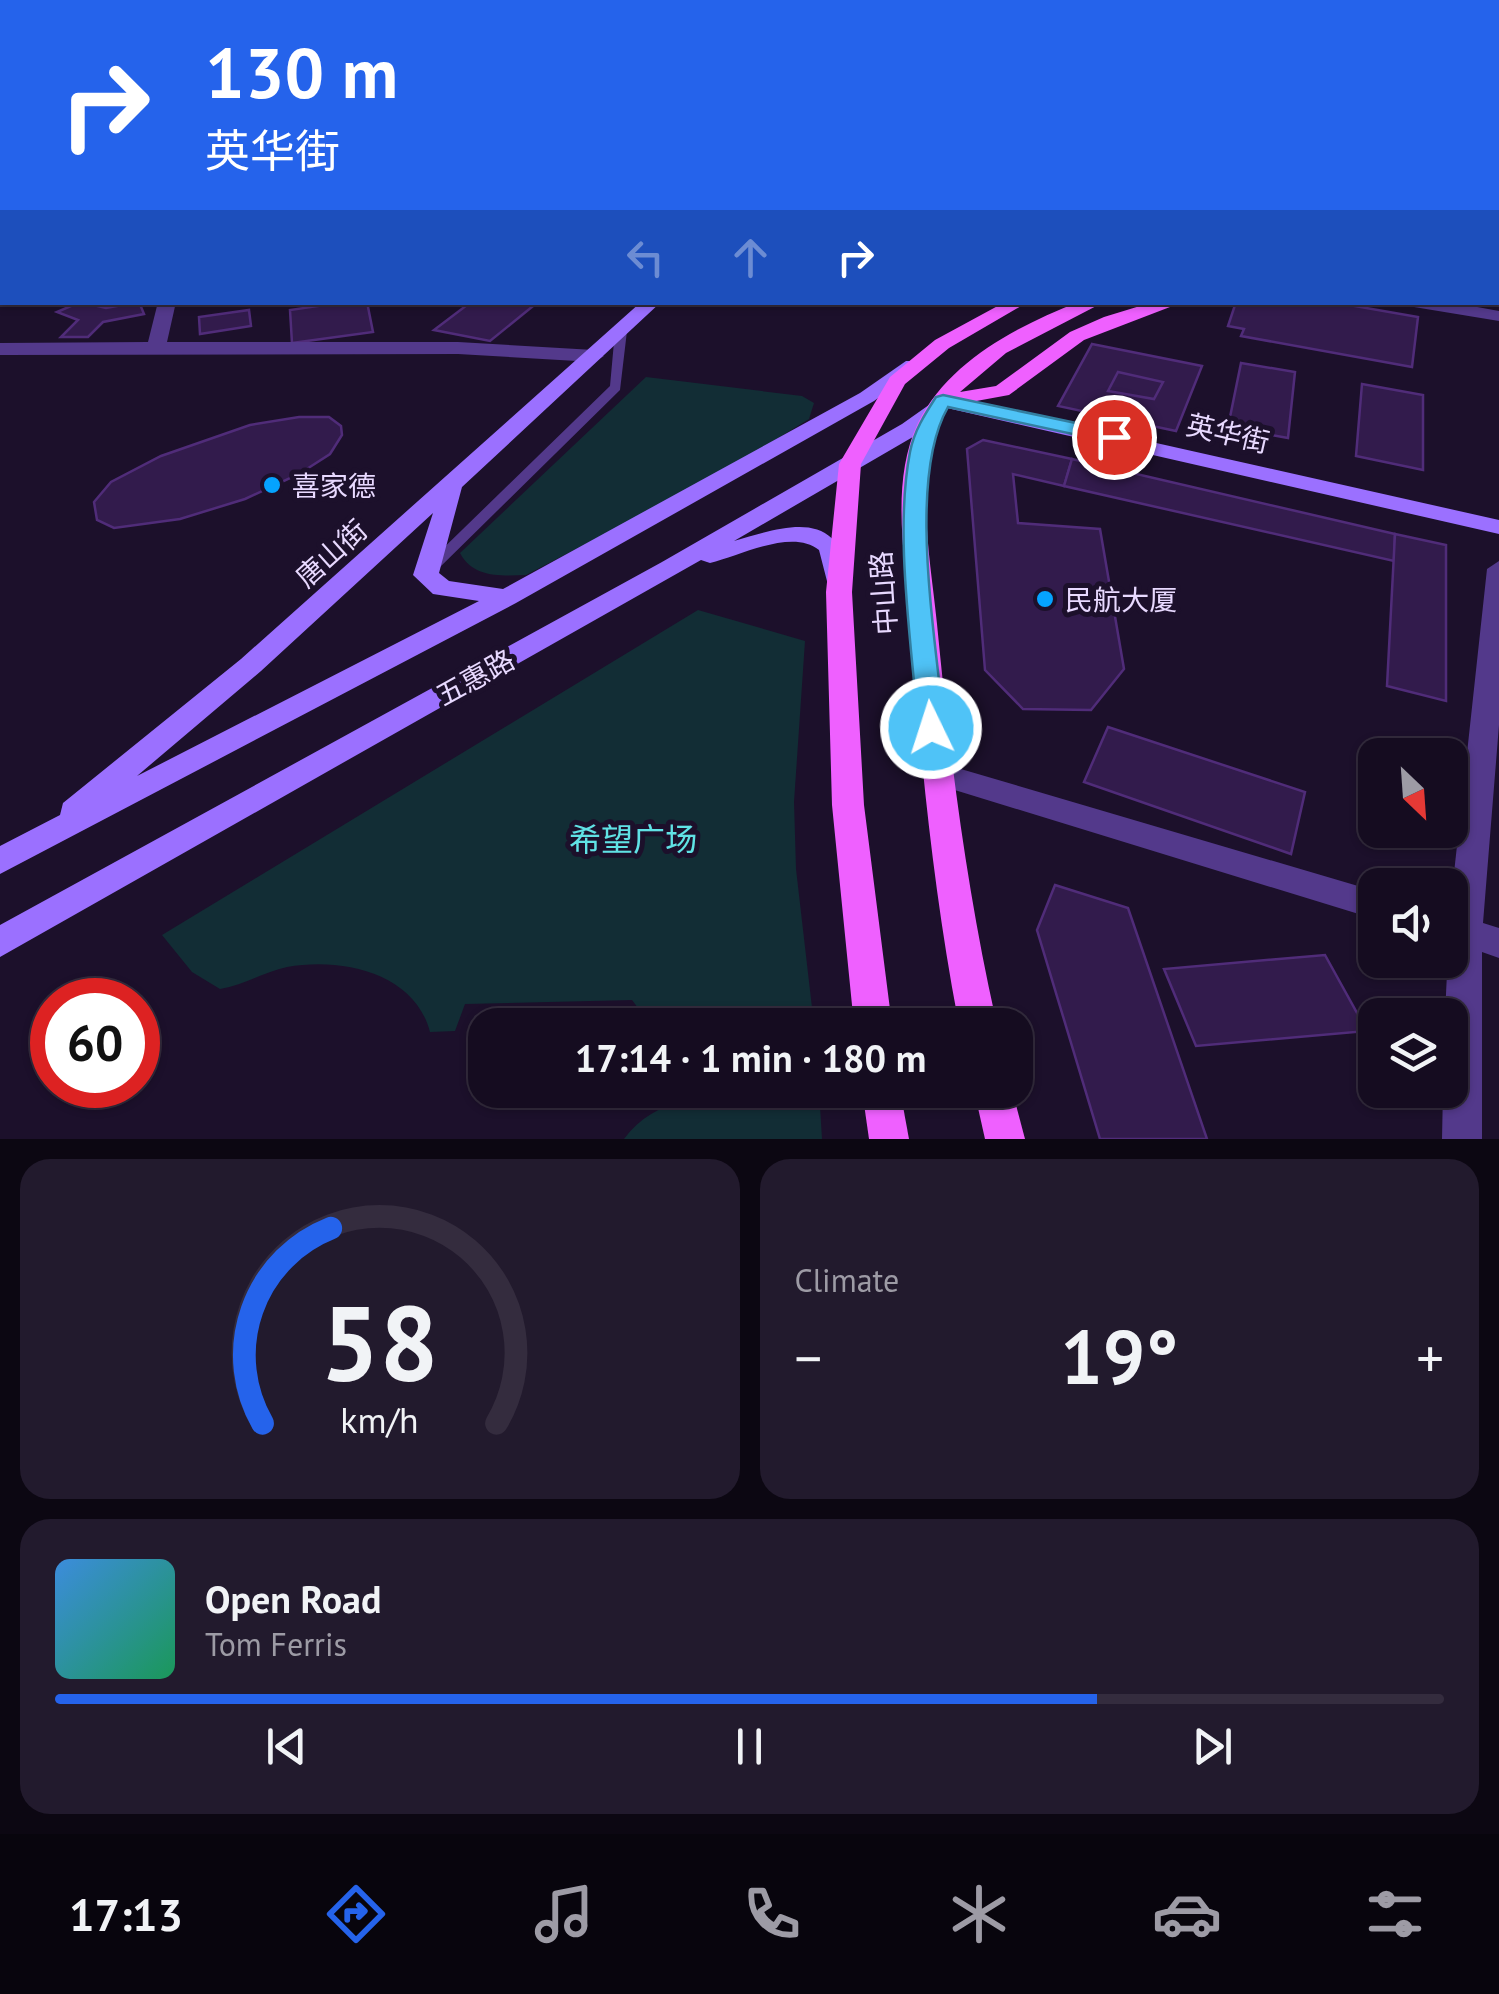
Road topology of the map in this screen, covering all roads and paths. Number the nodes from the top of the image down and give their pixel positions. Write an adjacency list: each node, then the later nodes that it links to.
1 (166, 305): 9 (street)
2 (649, 305): 8 (main road, 唐山街)
3 (1014, 305): 12 (main road, 中山路)
4 (1089, 305): 13 (main road, 中山路)
5 (1164, 305): 13 (main road)
6 (1432, 305): 7 (street)
7 (1499, 316)
8 (621, 331): 11 (main road, 唐山街); 19 (lane)
9 (156, 348): 10 (street); 11 (street)
10 (0, 349)
11 (594, 356): 15 (main road, 唐山街)
12 (918, 362): 14 (main road, 中山路); 21 (main road, 五惠路)
13 (943, 401): 14 (main road, 五惠路); 16 (main road, 英华街); 22 (main road, 中山路)
14 (850, 464): 17 (main road, 五惠路); 20 (main road, 中山路)
15 (453, 484): 19 (main road); 23 (main road, 唐山街)
16 (1499, 527)
17 (671, 568): 20 (main road); 28 (main road, 五惠路)
18 (1499, 569): 27 (street)
19 (426, 575): 21 (main road)
20 (839, 592): 29 (main road, 中山路)
21 (508, 597): 23 (main road, 五惠路)
22 (934, 764): 26 (street); 30 (main road, 中山路)
23 (41, 840): 24 (main road, 五惠路); 25 (main road)
24 (0, 860)
25 (0, 879)
26 (1358, 900)
27 (1472, 934): 35 (street)
28 (0, 942)
29 (871, 1008)
30 (975, 1008)
31 (885, 1108): 33 (main road)
32 (997, 1108): 34 (main road)
33 (889, 1139)
34 (1004, 1139)
35 (1462, 1139)

